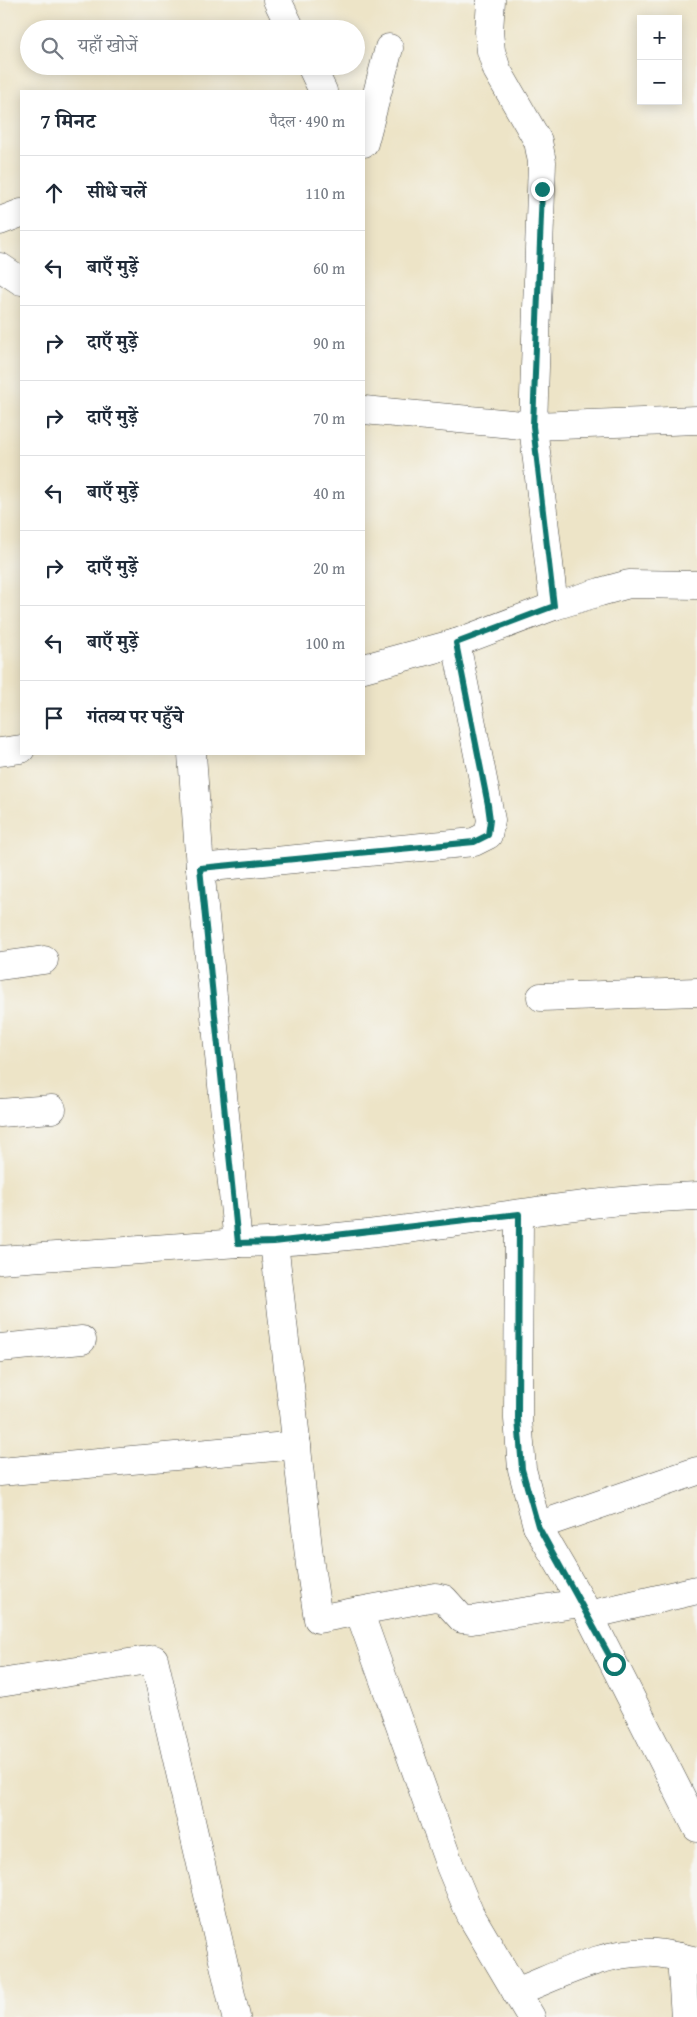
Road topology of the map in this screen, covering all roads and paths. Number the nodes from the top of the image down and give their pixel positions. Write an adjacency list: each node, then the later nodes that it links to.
1 (277, 0): 3 (street)
2 (491, 0): 14 (street)
3 (287, 20)
4 (389, 48): 7 (street)
5 (315, 75): 6 (street)
6 (322, 90)
7 (365, 139)
8 (20, 213): 9 (street)
9 (0, 220)
10 (0, 267): 11 (street)
11 (20, 280)
12 (365, 410): 14 (street)
13 (697, 420): 14 (street)
14 (533, 426): 16 (street)
15 (697, 585): 16 (street)
16 (554, 606): 17 (street)
17 (456, 643): 18 (street); 22 (street)
18 (365, 668)
19 (20, 749): 20 (street)
20 (0, 752)
21 (192, 755): 22 (street)
22 (200, 868): 32 (street)
23 (44, 960): 24 (street)
24 (0, 966)
25 (697, 992): 26 (street)
26 (541, 997)
27 (52, 1109): 28 (street)
28 (0, 1113)
29 (697, 1196): 30 (street)
30 (519, 1214): 31 (street); 39 (street)
31 (274, 1242): 32 (street); 36 (street)
32 (238, 1243): 33 (street)
33 (0, 1260)
34 (82, 1340): 35 (street)
35 (0, 1348)
36 (297, 1445): 38 (street); 42 (street)
37 (697, 1471): 39 (street)
38 (0, 1472)
39 (538, 1526): 41 (street)
40 (697, 1590): 41 (street)
41 (584, 1609): 42 (street); 44 (street)
42 (359, 1611): 46 (street)
43 (0, 1683): 47 (street)
44 (697, 1828)
45 (689, 1959): 46 (street); 49 (street)
46 (516, 1992): 48 (street)
47 (236, 2017)
48 (531, 2017)
49 (686, 2017)

